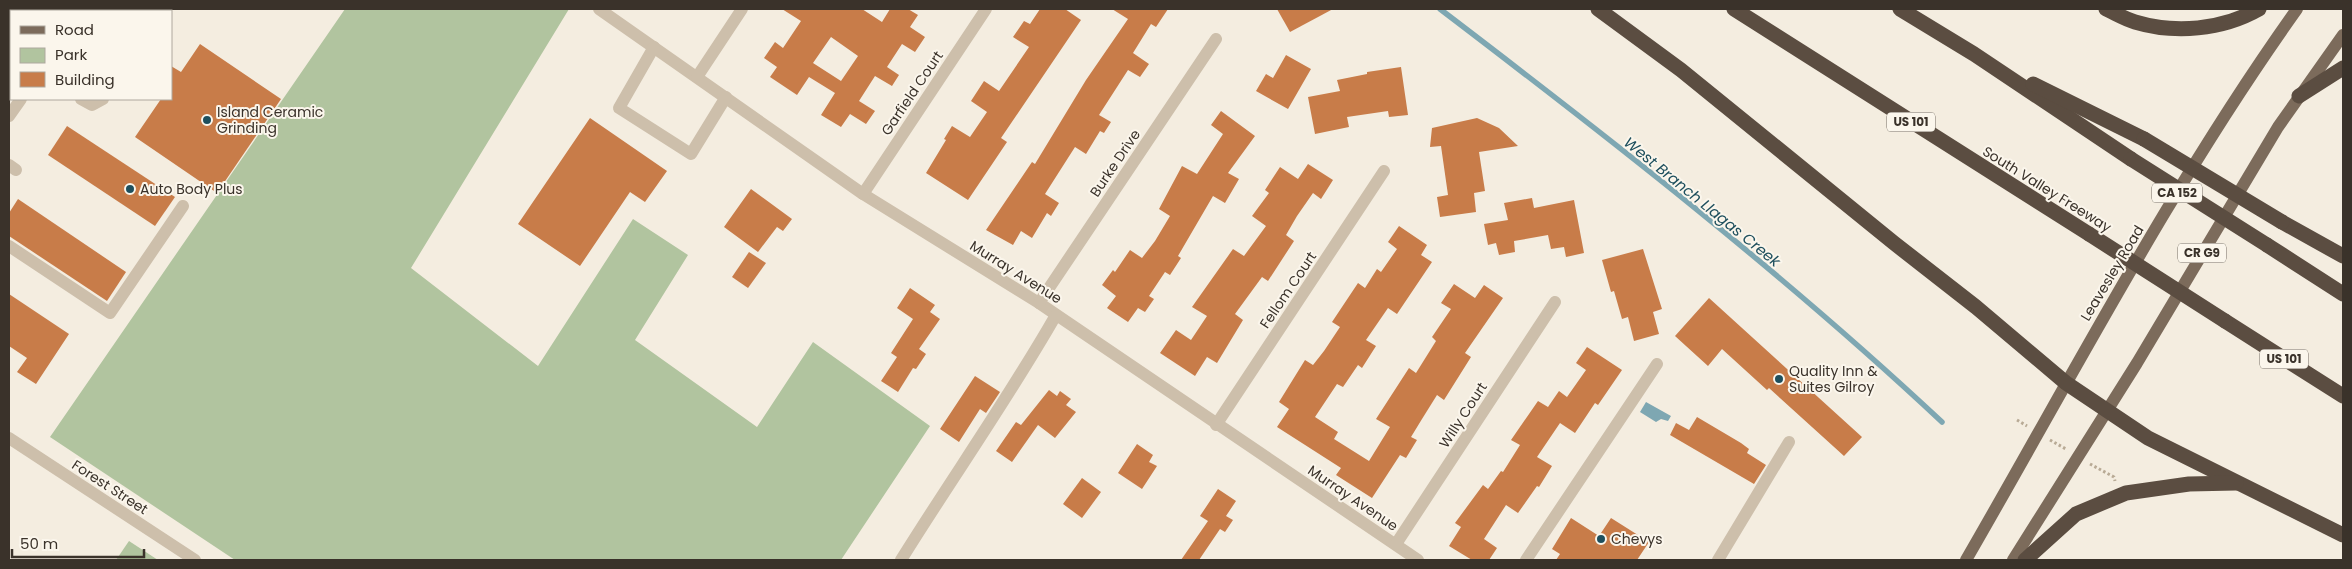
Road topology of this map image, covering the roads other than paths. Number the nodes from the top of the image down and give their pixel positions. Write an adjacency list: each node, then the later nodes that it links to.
1 (599, 9): 12 (street, Murray Avenue)
2 (742, 9): 15 (street)
3 (986, 9): 23 (street, Garfield Court)
4 (1598, 9): 32 (highway)
5 (1734, 9): 33 (highway, South Valley Freeway / US 101, bridge)
6 (1900, 9): 13 (highway)
7 (2106, 9): 8 (highway)
8 (2259, 9)
9 (2297, 9): 32 (main road, Leavesley Road / CA 152)
10 (2343, 35): 16 (main road, CR G9)
11 (1216, 39): 29 (street, Burke Drive)
12 (654, 47): 15 (street, Murray Avenue); 17 (street)
13 (1974, 54): 26 (highway, bridge); 27 (highway, bridge)
14 (2343, 68): 16 (highway)
15 (697, 77): 17 (street, Murray Avenue)
16 (2299, 96): 34 (main road, CR G9)
17 (726, 97): 23 (street, Murray Avenue)
18 (19, 100): 21 (street)
19 (83, 100): 20 (street)
20 (102, 100)
21 (9, 116)
22 (1384, 171): 35 (street, Fellom Court)
23 (863, 194): 29 (street, Murray Avenue)
24 (182, 206): 25 (street)
25 (9, 246)
26 (2343, 256)
27 (2343, 294)
28 (1555, 302): 40 (street, Willy Court)
29 (1039, 303): 30 (street, Murray Avenue)
30 (1056, 315): 35 (street, Murray Avenue); 42 (street)
31 (1656, 364): 44 (street)
32 (2066, 382): 34 (highway); 46 (main road, Leavesley Road / CA 152)
33 (2343, 396)
34 (2107, 412): 38 (highway); 47 (main road, CR G9)
35 (1216, 425): 40 (street, Murray Avenue)
36 (9, 438): 41 (street, Forest Street)
37 (1789, 442): 45 (street)
38 (2240, 483): 39 (highway); 48 (highway)
39 (2343, 535)
40 (1396, 544): 43 (street, Murray Avenue)
41 (195, 560)
42 (901, 560)
43 (1418, 560)
44 (1526, 560)
45 (1718, 560)
46 (1966, 560)
47 (2013, 560)
48 (2024, 560)

